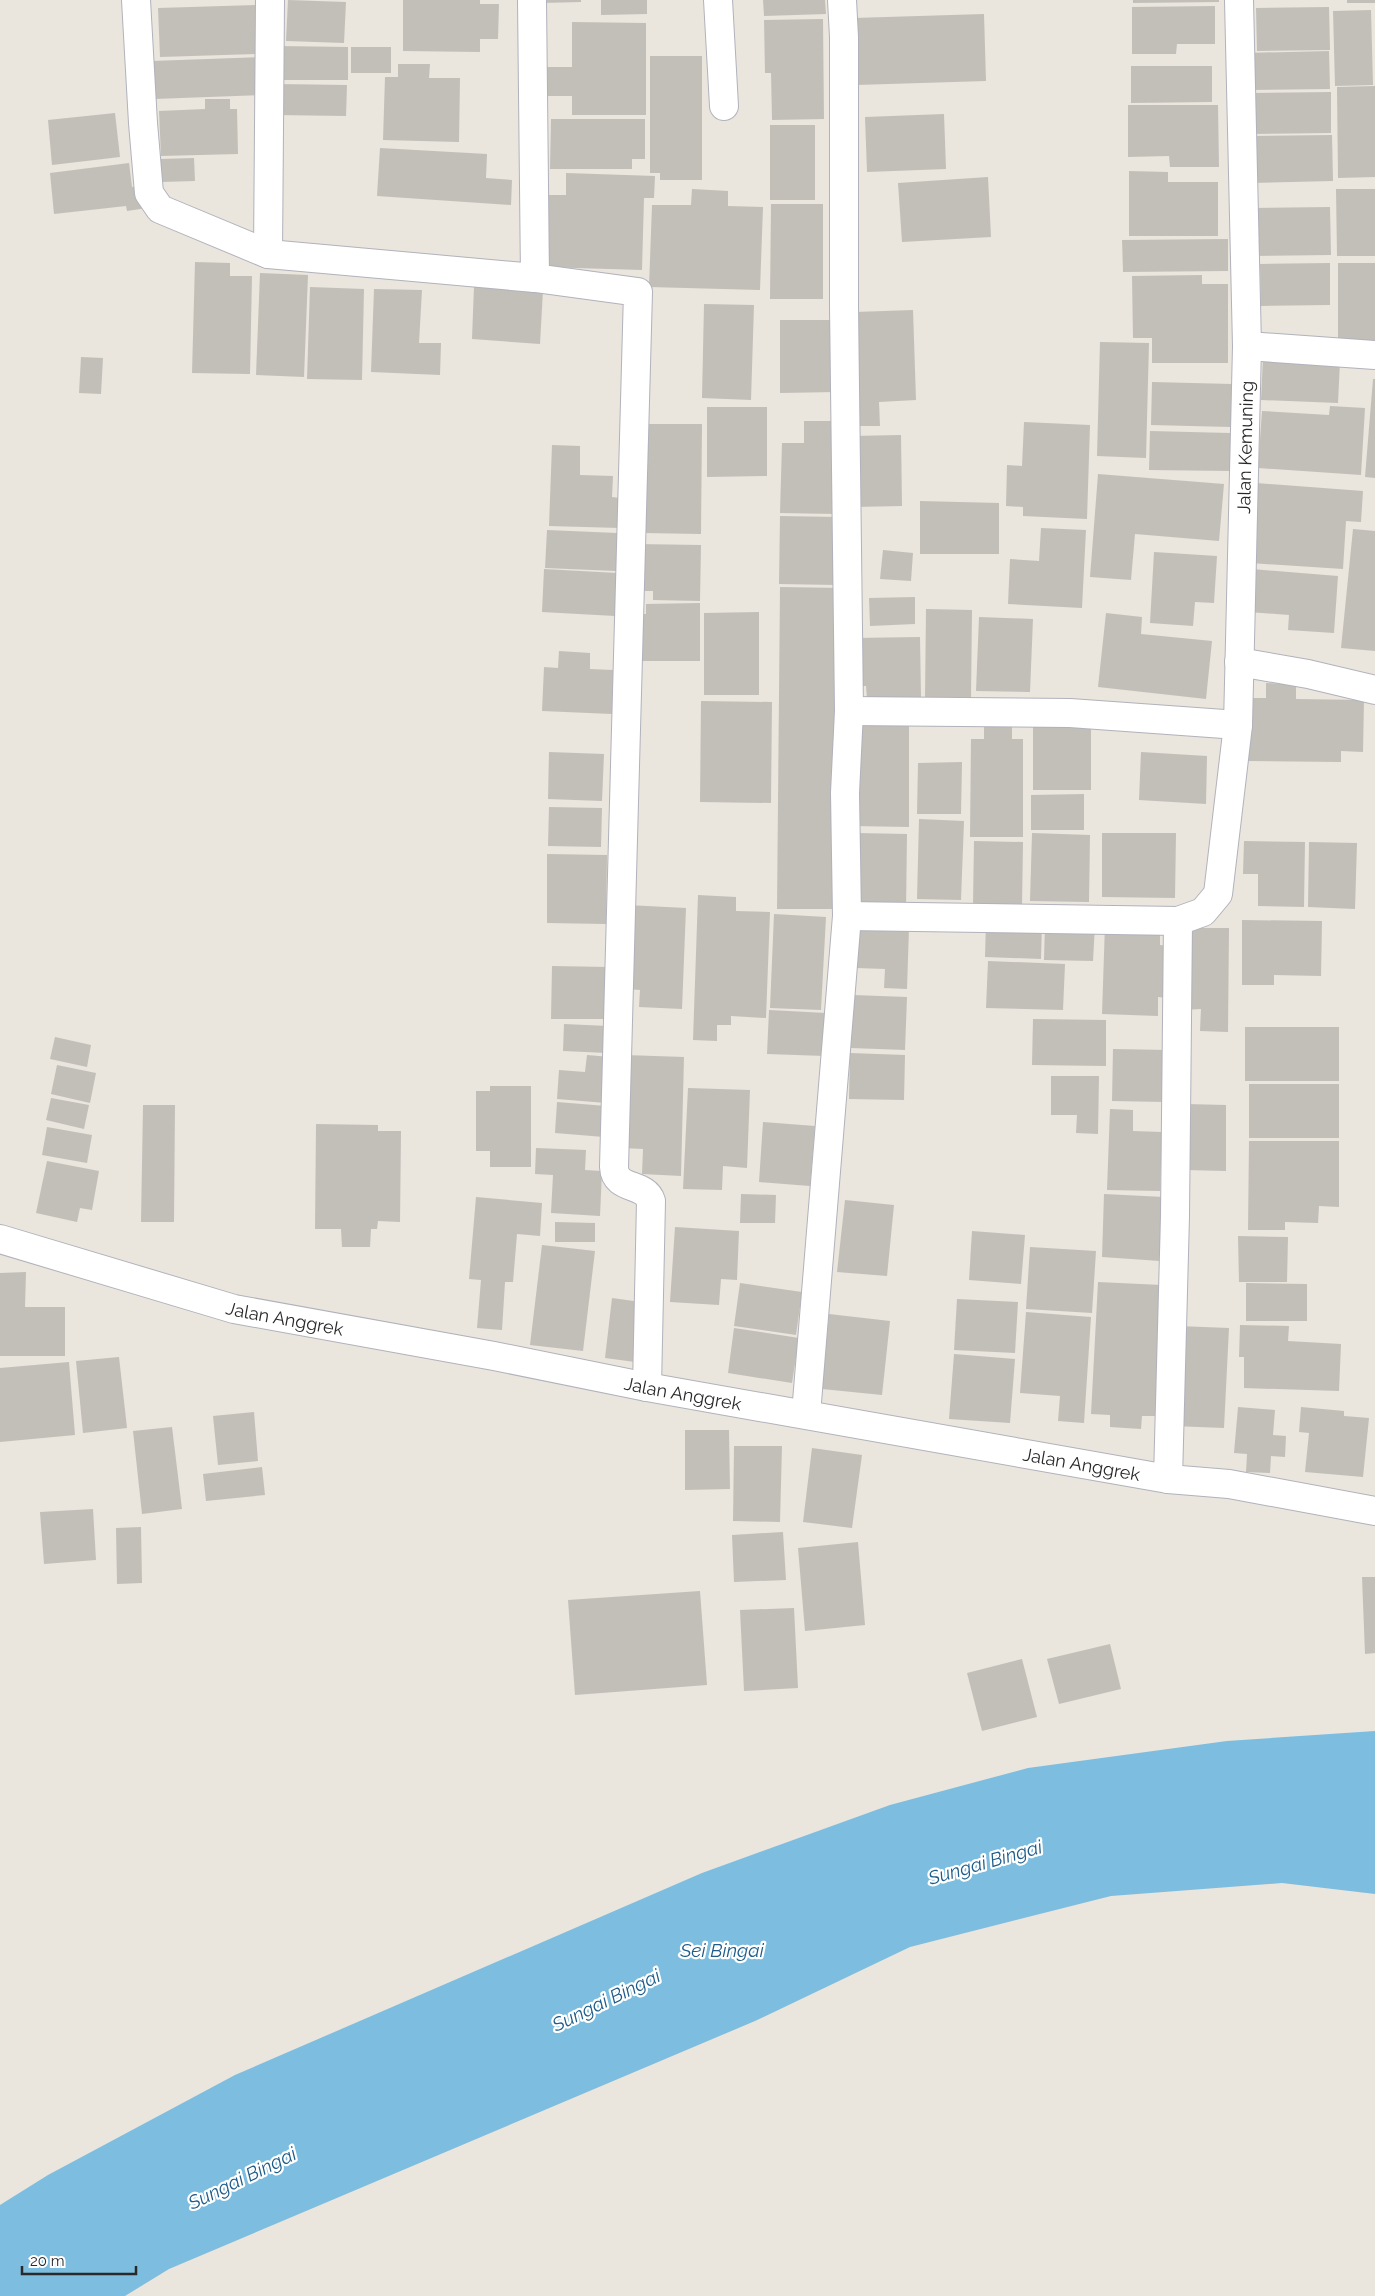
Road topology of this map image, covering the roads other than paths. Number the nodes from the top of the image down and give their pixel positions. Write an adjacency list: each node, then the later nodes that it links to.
1 (136, 0): 8 (street)
2 (270, 0): 8 (street)
3 (532, 0): 9 (street)
4 (718, 0): 7 (street)
5 (842, 0): 14 (street)
6 (1239, 0): 10 (street, Jalan Kemuning)
7 (724, 106)
8 (268, 254): 9 (street)
9 (535, 278): 19 (street)
10 (1247, 346): 11 (street); 12 (street, Jalan Kemuning)
11 (1375, 355)
12 (1238, 662): 13 (street); 15 (street, Jalan Kemuning)
13 (1375, 690)
14 (849, 711): 15 (street); 16 (street)
15 (1238, 725): 17 (street, Jalan Kemuning)
16 (847, 916): 17 (street); 20 (street)
17 (1178, 921): 21 (street)
18 (0, 1239): 19 (street, Jalan Anggrek)
19 (647, 1387): 20 (street, Jalan Anggrek)
20 (806, 1414): 21 (street, Jalan Anggrek)
21 (1168, 1479): 22 (street, Jalan Anggrek)
22 (1375, 1510)

